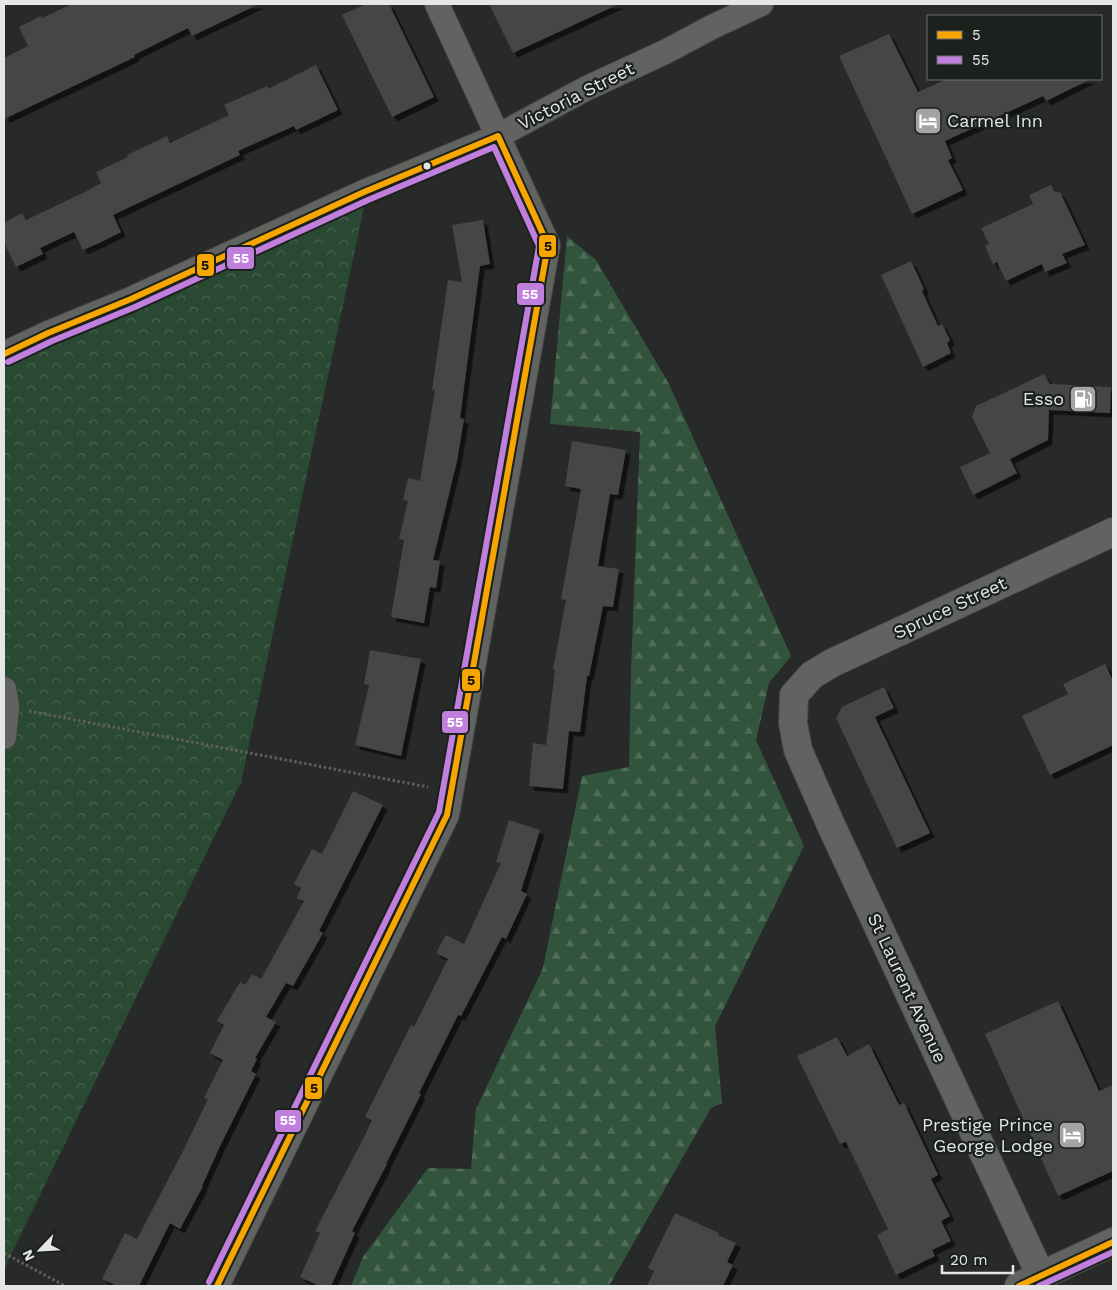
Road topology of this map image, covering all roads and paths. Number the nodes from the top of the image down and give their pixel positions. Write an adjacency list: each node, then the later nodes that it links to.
1 (437, 4): 3 (street)
2 (762, 4): 3 (street, Victoria Street)
3 (498, 136): 4 (street, Victoria Street); 9 (street)
4 (4, 354)
5 (1113, 532): 6 (street, Spruce Street)
6 (794, 695): 12 (street, St Laurent Avenue)
7 (5, 698): 8 (street); 9 (path)
8 (4, 737)
9 (451, 792): 14 (street)
10 (1113, 1242): 12 (street)
11 (4, 1253): 13 (path)
12 (1030, 1281)
13 (65, 1286)
14 (217, 1286)

